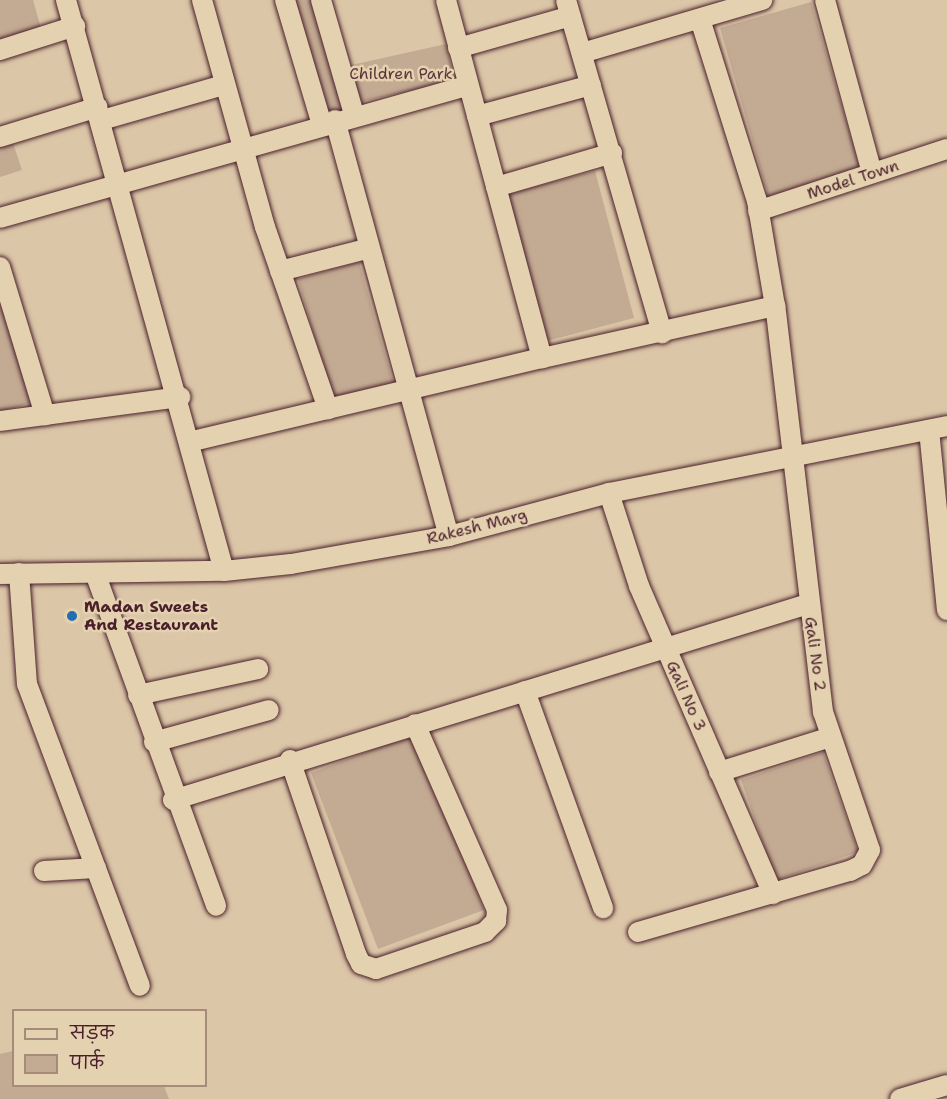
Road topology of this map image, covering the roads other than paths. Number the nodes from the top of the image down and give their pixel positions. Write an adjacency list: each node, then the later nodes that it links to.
1 (66, 0): 10 (street)
2 (202, 0): 15 (street)
3 (285, 0): 20 (street)
4 (321, 0): 18 (street)
5 (446, 0): 11 (street)
6 (762, 0): 9 (street)
7 (825, 0): 25 (street)
8 (569, 8): 11 (street); 13 (street)
9 (700, 19): 13 (street); 28 (street, Gali No 2)
10 (75, 26): 12 (street); 17 (street)
11 (458, 48): 16 (street)
12 (0, 50)
13 (582, 53): 14 (street)
14 (591, 85): 19 (street); 24 (street)
15 (223, 86): 17 (street); 22 (street)
16 (468, 86): 18 (street); 19 (street)
17 (100, 113): 21 (street); 27 (street)
18 (354, 114): 20 (street)
19 (477, 116): 26 (street)
20 (328, 123): 22 (street); 30 (street)
21 (0, 137)
22 (242, 148): 27 (street); 32 (street)
23 (947, 149): 25 (street, Model Town)
24 (612, 153): 26 (street); 34 (street)
25 (872, 173): 28 (street, Model Town)
26 (496, 187): 35 (street)
27 (122, 188): 29 (street); 37 (street)
28 (758, 206): 33 (street, Gali No 2)
29 (0, 218)
30 (366, 249): 32 (street); 36 (street)
31 (0, 267): 39 (street)
32 (280, 271): 38 (street)
33 (775, 306): 34 (street); 43 (street, Gali No 2)
34 (662, 333): 35 (street)
35 (542, 358): 36 (street)
36 (406, 391): 38 (street); 45 (street)
37 (180, 397): 39 (street); 42 (street)
38 (328, 409): 42 (street)
39 (45, 415): 40 (street)
40 (0, 421)
41 (938, 428): 43 (street, Rakesh Marg); 49 (street)
42 (189, 442): 46 (street)
43 (794, 459): 44 (street, Rakesh Marg); 50 (street, Gali No 2)
44 (609, 493): 45 (street, Rakesh Marg); 51 (street, Gali No 3)
45 (448, 536): 46 (street, Rakesh Marg)
46 (224, 572): 47 (street, Rakesh Marg)
47 (95, 573): 48 (street, Rakesh Marg); 54 (street)
48 (9, 574): 62 (street)
49 (945, 599)
50 (808, 603): 51 (street); 57 (street, Gali No 2)
51 (664, 646): 53 (street); 60 (street, Gali No 3)
52 (258, 669): 54 (street)
53 (525, 691): 56 (street); 66 (street)
54 (138, 695): 58 (street)
55 (270, 710): 58 (street)
56 (415, 724): 59 (street); 59 (street)
57 (831, 737): 60 (street); 64 (street, Gali No 2)
58 (154, 742): 61 (street)
59 (290, 760): 61 (street)
60 (719, 771): 64 (street, Gali No 3)
61 (173, 800): 65 (street)
62 (96, 868): 63 (street); 68 (street)
63 (44, 871)
64 (773, 894): 67 (street, Gali No 2)
65 (216, 906)
66 (603, 908)
67 (638, 932)
68 (140, 986)
69 (947, 1085): 70 (street)
70 (907, 1098)

